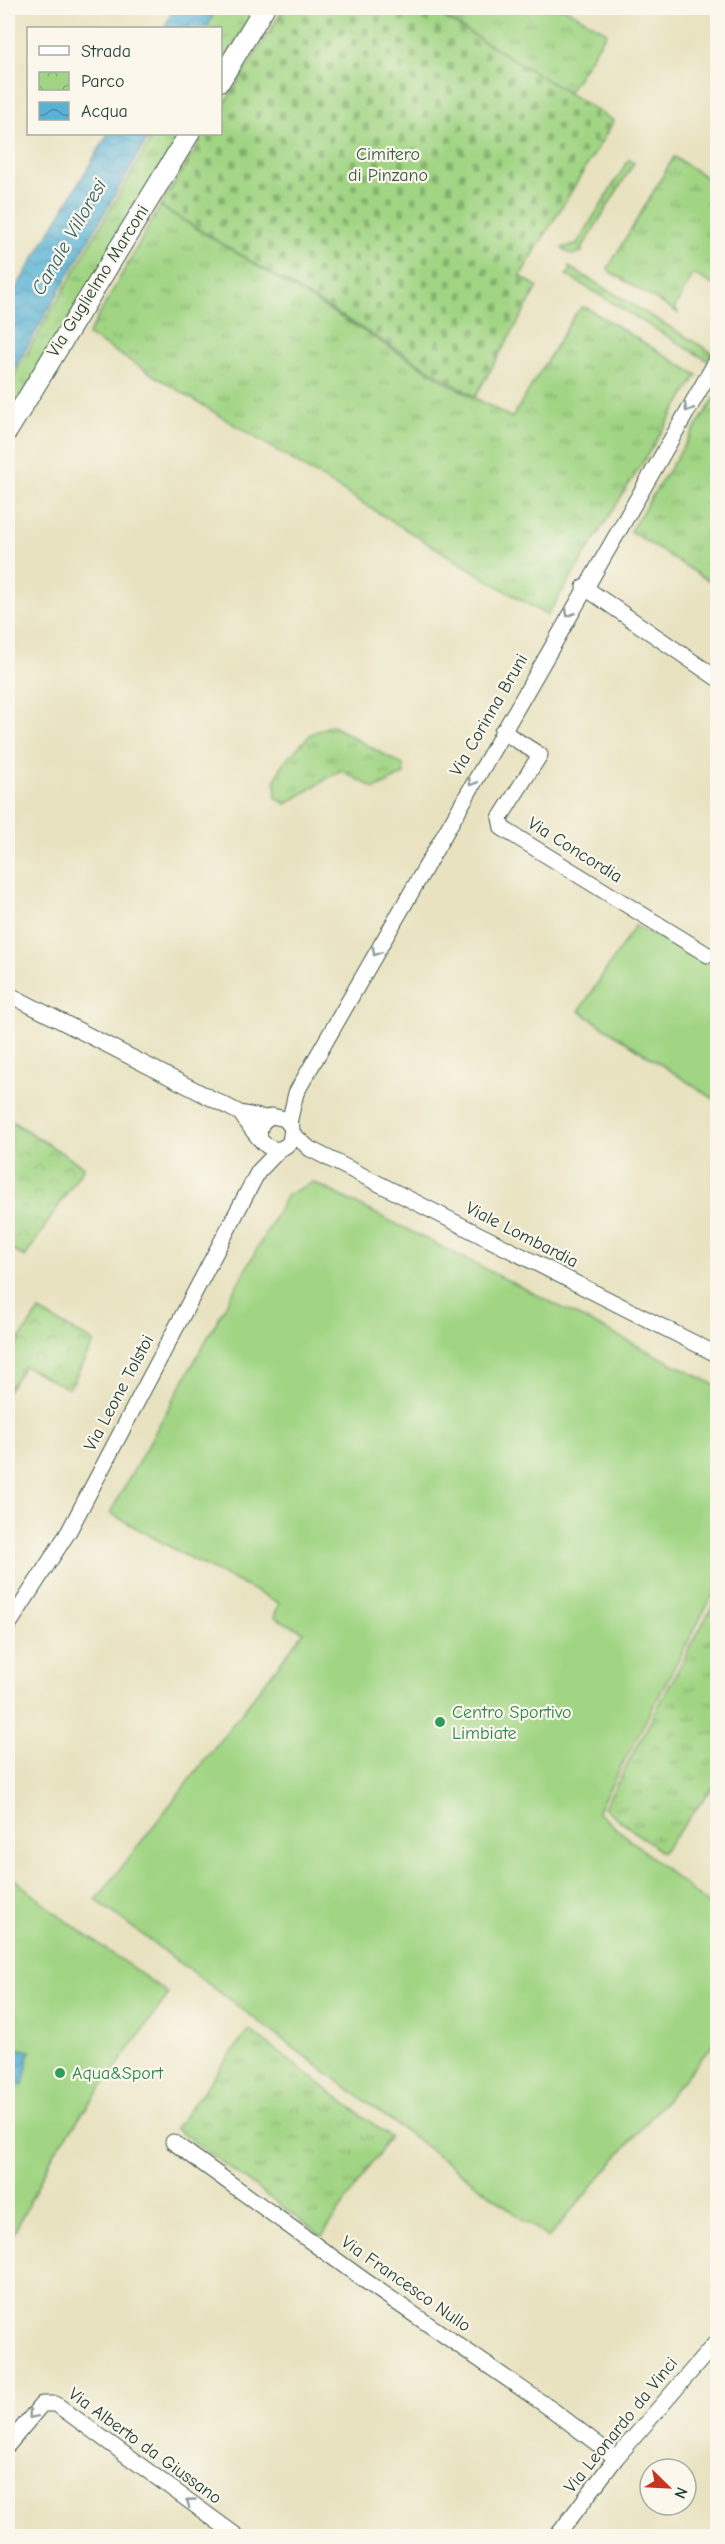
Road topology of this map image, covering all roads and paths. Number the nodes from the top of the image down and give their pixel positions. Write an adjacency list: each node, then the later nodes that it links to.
1 (264, 8): 2 (street)
2 (222, 78)
3 (188, 135): 5 (street, Via Guglielmo Marconi)
4 (717, 358): 6 (street, Via Corinna Bruni, one-way to 6)
5 (8, 430)
6 (584, 587): 7 (street); 8 (street, Via Corinna Bruni, one-way to 8)
7 (717, 678)
8 (502, 730): 9 (street, Via Concordia); 11 (street, Via Corinna Bruni, one-way to 11)
9 (708, 955)
10 (8, 994): 12 (street)
11 (296, 1093): 13 (street, Via Corinna Bruni); 14 (street, Via Corinna Bruni)
12 (240, 1113): 13 (street); 15 (street)
13 (269, 1117): 14 (street); 15 (street)
14 (287, 1138): 15 (street); 16 (street, Via Leone Tolstoi); 17 (street, Viale Lombardia)
15 (260, 1139): 16 (street, Via Leone Tolstoi)
16 (258, 1172): 18 (street, Via Leone Tolstoi)
17 (717, 1355)
18 (8, 1626)
19 (173, 2142): 22 (street, Via Francesco Nullo)
20 (717, 2340): 22 (street, Via Leonardo da Vinci)
21 (8, 2445): 23 (street, Via Alberto da Giussano, one-way to 21)
22 (616, 2458): 24 (street, Via Leonardo da Vinci)
23 (237, 2536)
24 (557, 2536)

